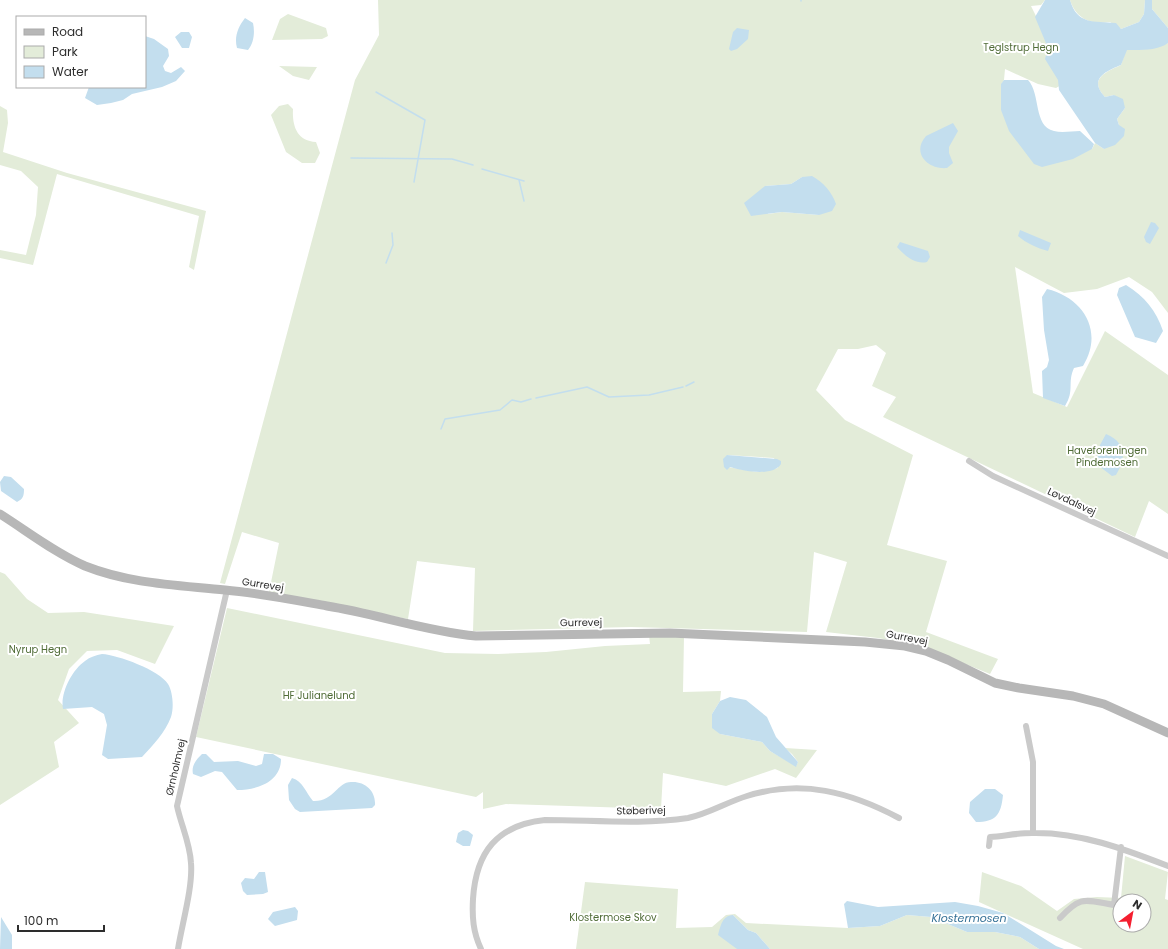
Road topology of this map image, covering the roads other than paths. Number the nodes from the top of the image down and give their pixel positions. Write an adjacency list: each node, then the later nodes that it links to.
1 (968, 461): 3 (street, Løvdalsvej)
2 (0, 514): 4 (street, Gurrevej)
3 (1168, 556)
4 (228, 590): 6 (street, Gurrevej); 13 (street, Ørnholmvej)
5 (1026, 726): 8 (street)
6 (1168, 733)
7 (899, 818): 14 (street, Støberivej)
8 (1033, 833): 9 (street); 10 (street)
9 (989, 846)
10 (1121, 847): 11 (street); 12 (street)
11 (1168, 866)
12 (1060, 918)
13 (178, 949)
14 (481, 949)

